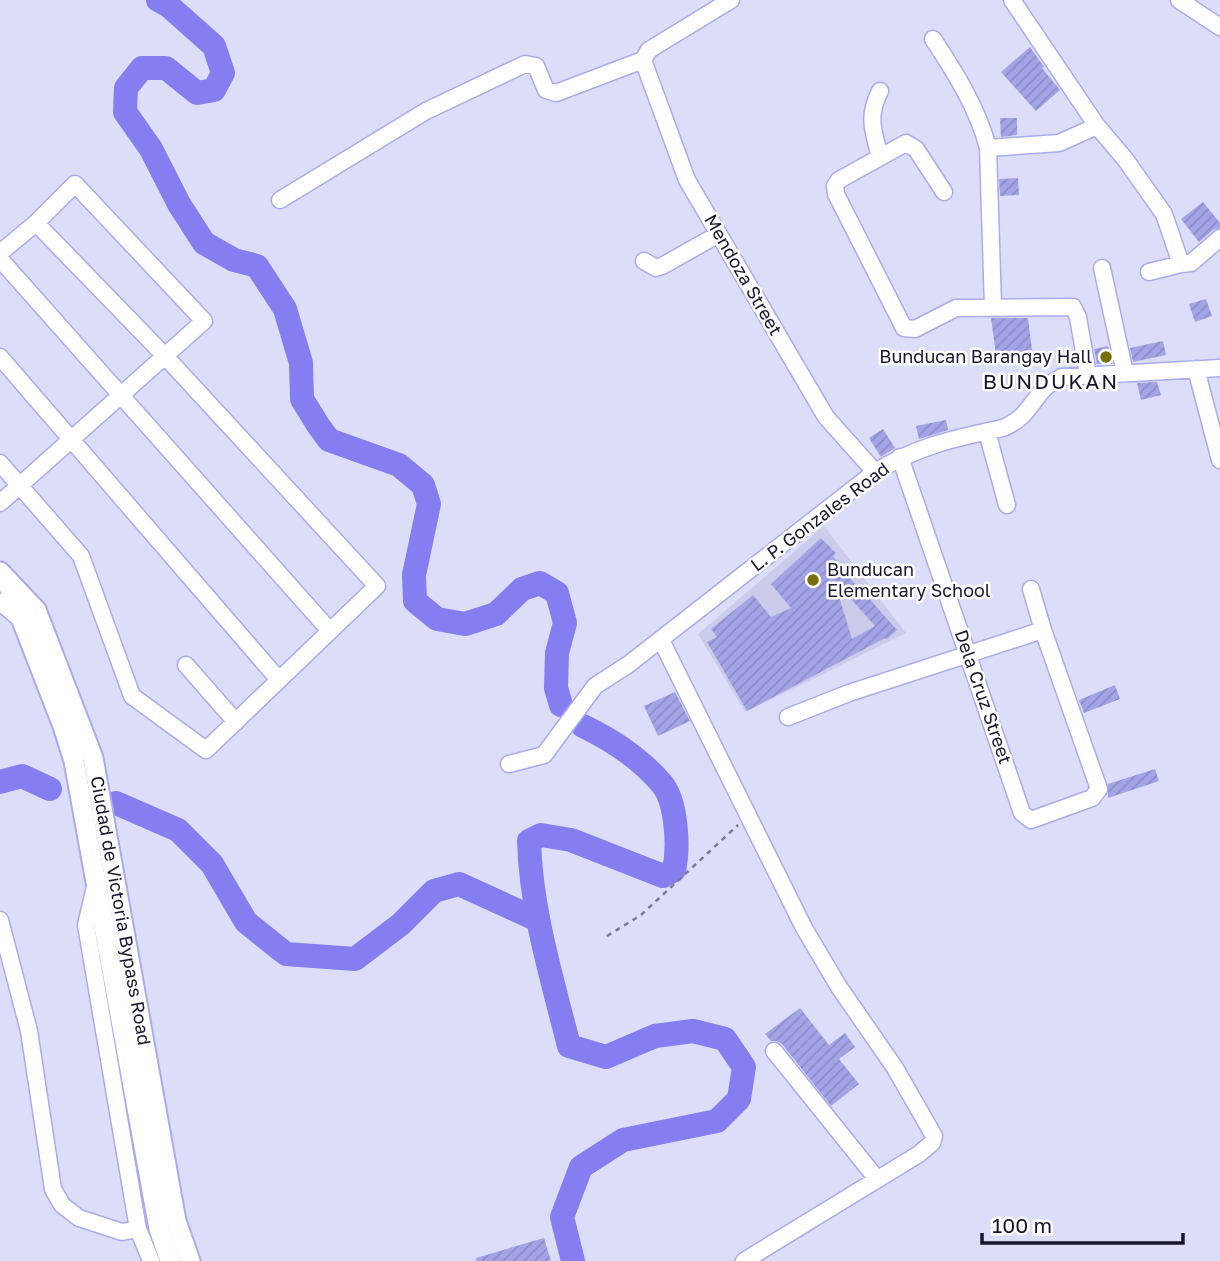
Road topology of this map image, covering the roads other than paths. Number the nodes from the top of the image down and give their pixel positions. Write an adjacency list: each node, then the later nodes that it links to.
1 (732, 0): 6 (street)
2 (1012, 0): 8 (street)
3 (1179, 0): 4 (street)
4 (1220, 27)
5 (933, 38): 9 (street)
6 (643, 60): 12 (street); 14 (street, Mendoza Street)
7 (880, 91): 10 (street)
8 (1097, 126): 9 (street); 19 (street)
9 (988, 148): 22 (street)
10 (880, 157): 11 (street); 22 (street)
11 (944, 192)
12 (280, 201)
13 (36, 223): 16 (street); 23 (street); 23 (street)
14 (719, 234): 18 (street); 35 (street, Mendoza Street)
15 (1220, 238): 19 (street)
16 (0, 253)
17 (0, 259): 29 (street)
18 (644, 261)
19 (1181, 264): 21 (street)
20 (1102, 268): 27 (street)
21 (1149, 272)
22 (993, 307): 28 (street)
23 (164, 355): 29 (street); 44 (street)
24 (0, 357): 31 (street)
25 (1220, 368): 26 (street, L. P. Gonzales Road)
26 (1196, 369): 27 (street, L. P. Gonzales Road); 33 (street)
27 (1125, 373): 28 (street, L. P. Gonzales Road)
28 (1088, 375): 30 (street, L. P. Gonzales Road)
29 (121, 395): 31 (street); 44 (street)
30 (987, 432): 32 (street, L. P. Gonzales Road); 38 (street)
31 (71, 439): 36 (street); 48 (street)
32 (900, 457): 35 (street, L. P. Gonzales Road); 46 (street, Dela Cruz Street)
33 (1220, 460)
34 (0, 463): 36 (street)
35 (875, 472): 45 (street, L. P. Gonzales Road)
36 (19, 485): 37 (street); 50 (street)
37 (0, 503)
38 (1007, 505)
39 (3, 575): 42 (main road, Ciudad de Victoria Bypass Road); 51 (main road, Ciudad de Victoria Bypass Road)
40 (1031, 589): 43 (street)
41 (0, 601): 42 (street)
42 (20, 619): 51 (main road, Ciudad de Victoria Bypass Road)
43 (1043, 630): 46 (street); 46 (street, Dela Cruz Street)
44 (331, 631): 48 (street)
45 (661, 640): 52 (street, L. P. Gonzales Road); 57 (street)
46 (969, 655): 49 (street)
47 (186, 665): 50 (street)
48 (279, 680): 50 (street)
49 (788, 716)
50 (236, 722)
51 (84, 759): 53 (main road, Ciudad de Victoria Bypass Road)
52 (509, 764)
53 (97, 834): 54 (main road, Ciudad de Victoria Bypass Road); 61 (main road, Ciudad de Victoria Bypass Road)
54 (95, 887): 58 (street, Ciudad de Victoria Bypass Road); 60 (main road, Ciudad de Victoria Bypass Road)
55 (0, 920): 58 (street)
56 (774, 1051): 57 (street)
57 (877, 1179): 62 (street)
58 (138, 1230): 59 (street, Ciudad de Victoria Bypass Road)
59 (151, 1261)
60 (170, 1261)
61 (190, 1261)
62 (744, 1261)

